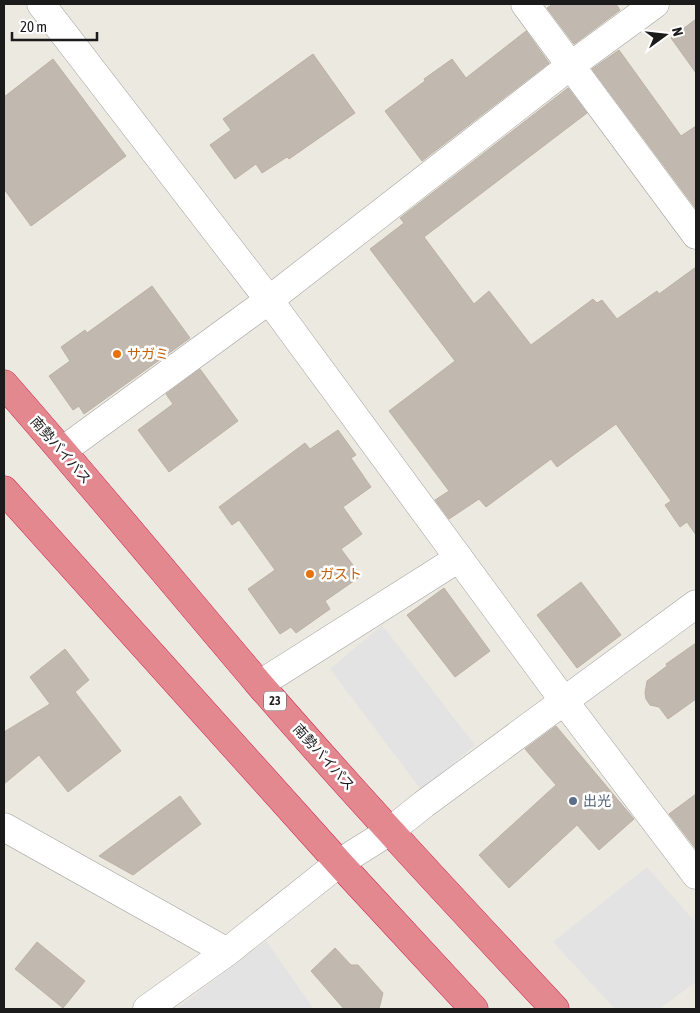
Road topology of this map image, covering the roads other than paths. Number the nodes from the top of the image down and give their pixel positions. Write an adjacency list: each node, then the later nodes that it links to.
1 (41, 4): 6 (street)
2 (525, 4): 4 (street)
3 (655, 4): 4 (street)
4 (570, 66): 5 (street); 6 (street)
5 (696, 235)
6 (269, 300): 8 (street); 10 (street)
7 (4, 384): 8 (highway, 南勢バイパス / 23)
8 (62, 451): 12 (highway, 南勢バイパス / 23)
9 (4, 490): 16 (highway)
10 (459, 558): 12 (street); 13 (street)
11 (696, 604): 13 (street)
12 (260, 684): 15 (highway, 南勢バイパス / 23)
13 (564, 702): 15 (street); 17 (street)
14 (4, 827): 18 (street)
15 (390, 831): 16 (street); 21 (highway, 南勢バイパス / 23)
16 (338, 864): 18 (street); 20 (highway)
17 (696, 876)
18 (227, 952): 19 (street)
19 (147, 1009)
20 (474, 1009)
21 (555, 1009)

